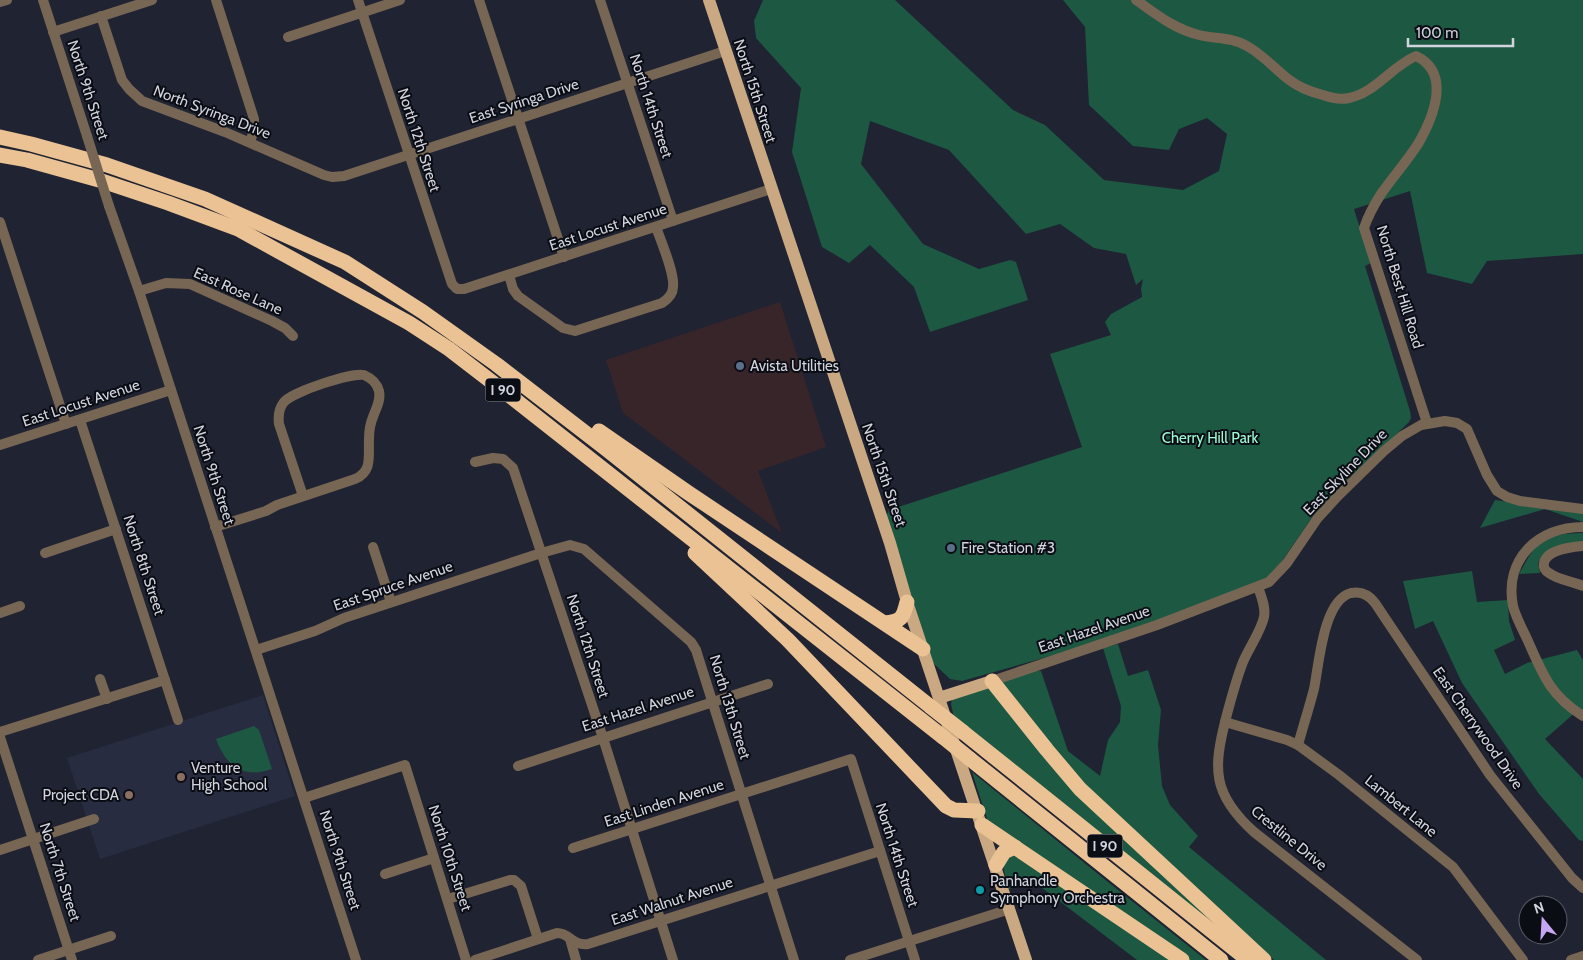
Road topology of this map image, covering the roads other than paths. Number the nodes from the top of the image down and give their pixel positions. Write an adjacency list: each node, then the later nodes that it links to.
1 (7, 0): 11 (street)
2 (43, 0): 14 (street, North 9th Street)
3 (152, 0): 13 (street)
4 (216, 0): 20 (street)
5 (358, 0): 12 (street, North 12th Street)
6 (400, 0): 12 (street)
7 (479, 0): 18 (street)
8 (600, 0): 17 (street, North 14th Street)
9 (709, 0): 16 (main road, North 15th Street)
10 (1136, 0): 36 (street, North Best Hill Road)
11 (0, 2)
12 (362, 12): 15 (street); 21 (street, North 12th Street)
13 (101, 16): 14 (street); 20 (street, North Syringa Drive)
14 (53, 32): 31 (street, North 9th Street, bridge)
15 (288, 37)
16 (725, 51): 17 (street, East Syringa Drive); 24 (main road, North 15th Street)
17 (628, 83): 18 (street, East Syringa Drive); 25 (street, North 14th Street)
18 (518, 119): 21 (street, East Syringa Drive); 28 (street)
19 (0, 138): 33 (highway, I 90)
20 (250, 142): 23 (street, North Syringa Drive)
21 (409, 155): 23 (street, East Syringa Drive); 30 (street, North 12th Street)
22 (0, 156): 40 (highway, I 90)
23 (332, 177)
24 (770, 189): 25 (street, East Locust Avenue); 53 (main road, North 15th Street)
25 (673, 221): 27 (street, East Locust Avenue)
26 (0, 222): 37 (street)
27 (656, 227): 28 (street, East Locust Avenue); 29 (street)
28 (564, 257): 29 (street, East Locust Avenue)
29 (509, 275): 30 (street, East Locust Avenue)
30 (455, 288)
31 (139, 290): 32 (street, East Rose Lane); 34 (street, North 9th Street)
32 (293, 336)
33 (496, 364): 56 (highway, I 90); 65 (highway, I 90)
34 (171, 390): 35 (street, East Locust Avenue); 43 (street, North 9th Street)
35 (80, 420): 37 (street, East Locust Avenue); 45 (street, North 8th Street)
36 (1427, 423): 42 (street, East Skyline Drive); 51 (street, East Skyline Drive)
37 (66, 424): 38 (street, East Locust Avenue)
38 (0, 445)
39 (474, 462): 49 (street, North 12th Street)
40 (631, 491): 77 (highway); 110 (highway, I 90, bridge)
41 (303, 496): 41 (street); 43 (street)
42 (1583, 509)
43 (216, 527): 58 (street, North 9th Street)
44 (1583, 527): 66 (street)
45 (116, 529): 48 (street); 60 (street, North 8th Street)
46 (1583, 546): 50 (street)
47 (373, 547): 52 (street)
48 (45, 553)
49 (541, 553): 52 (street, East Spruce Avenue); 64 (street, North 13th Street); 71 (street, North 12th Street)
50 (1583, 586)
51 (1258, 587): 61 (street, East Hazel Avenue); 68 (street, Crestline Drive)
52 (391, 602): 58 (street, East Spruce Avenue)
53 (907, 602): 56 (highway); 57 (main road, North 15th Street)
54 (20, 606): 55 (street)
55 (0, 613)
56 (885, 623): 57 (highway, I 90)
57 (923, 649): 65 (main road, North 15th Street)
58 (256, 650): 76 (street, North 9th Street)
59 (100, 679): 63 (street)
60 (166, 680): 63 (street); 67 (street, North 8th Street)
61 (992, 681): 65 (main road, East Hazel Avenue); 112 (highway)
62 (768, 684): 64 (street, East Hazel Avenue)
63 (107, 699): 69 (street)
64 (712, 702): 71 (street, East Hazel Avenue); 75 (street, North 13th Street)
65 (935, 702): 77 (main road, North 15th Street); 111 (highway, I 90, bridge)
66 (1583, 716)
67 (178, 720)
68 (1225, 722): 72 (street, Lambert Lane); 113 (street, Crestline Drive)
69 (0, 732)
70 (0, 737): 80 (street, North 7th Street)
71 (603, 738): 74 (street, East Hazel Avenue); 79 (street, North 12th Street)
72 (1298, 745): 89 (street, East Cherrywood Drive); 114 (street, Lambert Lane)
73 (850, 759): 75 (street, East Linden Avenue); 84 (street, North 14th Street)
74 (518, 766)
75 (742, 794): 79 (street, East Linden Avenue); 88 (street, North 13th Street)
76 (304, 798): 85 (street, North 10th Street); 100 (street, North 9th Street)
77 (980, 818): 81 (highway); 86 (main road, North 15th Street)
78 (94, 820): 80 (street)
79 (632, 829): 82 (street, East Linden Avenue); 92 (street, North 12th Street)
80 (34, 840): 83 (street); 97 (street, North 7th Street)
81 (1015, 847): 86 (highway); 109 (highway)
82 (572, 848)
83 (0, 850)
84 (880, 851): 88 (street, East Walnut Avenue); 96 (street, North 14th Street)
85 (434, 858): 87 (street); 90 (street, North 10th Street)
86 (996, 865): 91 (main road, North 15th Street)
87 (386, 874)
88 (771, 886): 92 (street, East Walnut Avenue); 105 (street, North 13th Street)
89 (1583, 888)
90 (448, 899): 95 (street); 101 (street, North 10th Street)
91 (1010, 909): 96 (street); 108 (main road, North 15th Street)
92 (661, 920): 94 (street, East Walnut Avenue); 104 (street, North 12th Street)
93 (111, 936): 97 (street)
94 (570, 939): 95 (street, East Walnut Avenue); 103 (street)
95 (538, 940): 102 (street, East Walnut Avenue)
96 (909, 941): 106 (street); 107 (street, North 14th Street)
97 (70, 955): 99 (street)
98 (1583, 956): 115 (street)
99 (38, 960)
100 (356, 960)
101 (466, 960)
102 (475, 960)
103 (576, 960)
104 (673, 960)
105 (794, 960)
106 (850, 960)
107 (915, 960)
108 (1026, 960)
109 (1182, 960)
110 (1221, 960)
111 (1248, 960)
112 (1264, 960)
113 (1417, 960)
114 (1523, 960)
115 (1571, 960)

